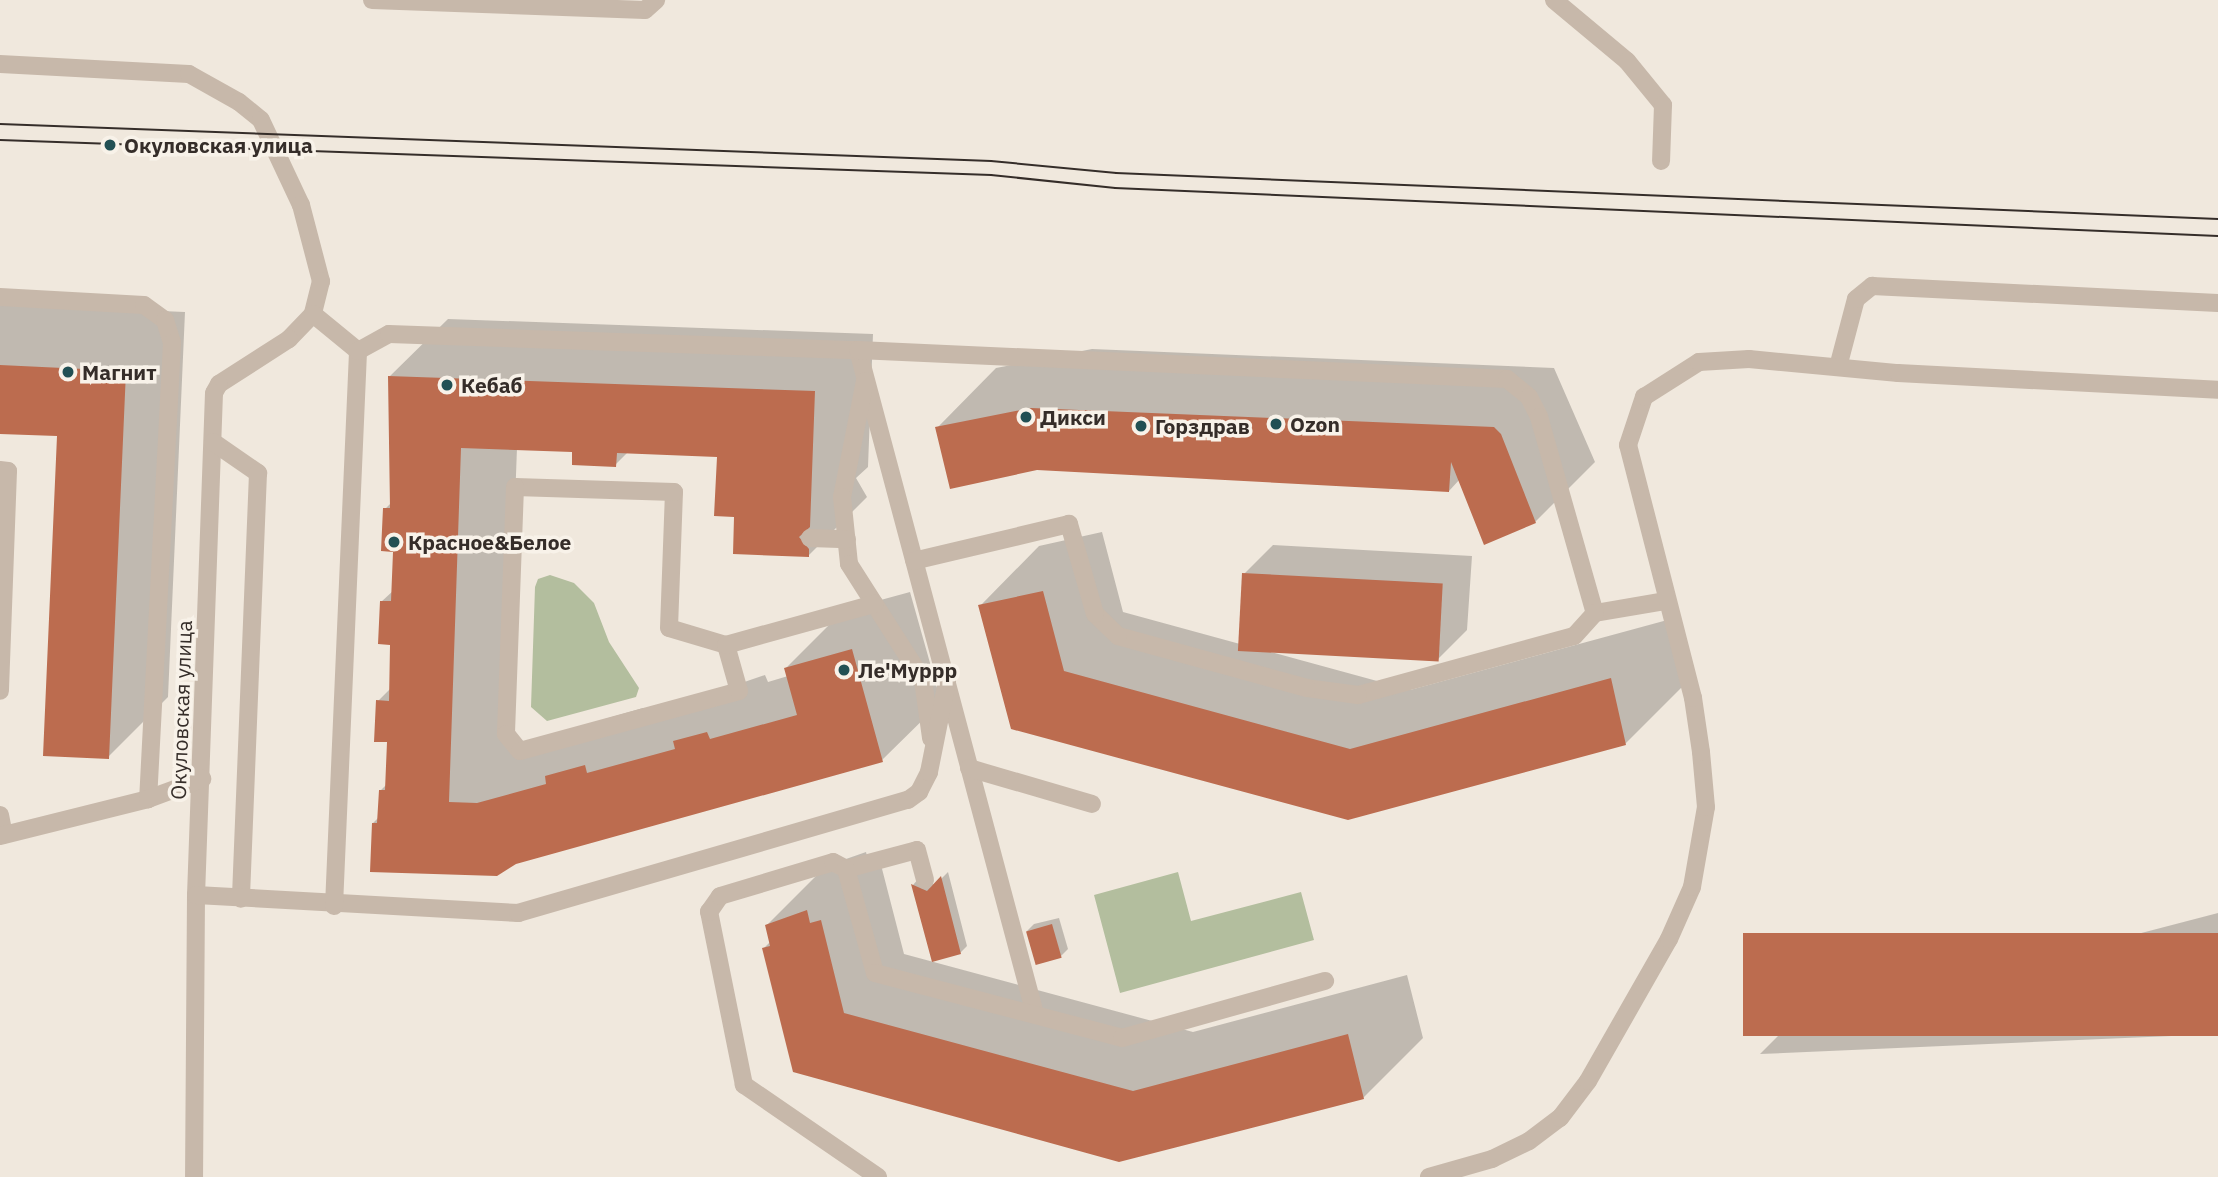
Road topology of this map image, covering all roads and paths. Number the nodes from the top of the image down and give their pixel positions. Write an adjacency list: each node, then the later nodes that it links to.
1 (372, 0): 2 (street)
2 (656, 0)
3 (1554, 0): 5 (street)
4 (0, 64): 8 (street)
5 (1661, 161)
6 (0, 297): 28 (street)
7 (2218, 303): 11 (street)
8 (313, 314): 10 (street); 14 (street, Окуловская улица)
9 (858, 349): 10 (street); 12 (street); 21 (street)
10 (358, 351): 36 (street)
11 (1838, 368): 13 (street); 19 (street)
12 (866, 379): 17 (street); 18 (street)
13 (2218, 390)
14 (213, 442): 27 (street, Окуловская улица); 35 (street)
15 (0, 470): 24 (street)
16 (810, 538): 17 (street)
17 (846, 539): 20 (street)
18 (914, 561): 21 (street); 23 (street)
19 (1666, 601): 21 (street); 39 (street)
20 (874, 604): 22 (street); 25 (street)
21 (1595, 613)
22 (726, 645): 22 (street)
23 (947, 682): 25 (street); 26 (street)
24 (0, 691)
25 (933, 751): 36 (street)
26 (969, 768): 29 (street); 38 (street)
27 (202, 779): 28 (street); 34 (street, Окуловская улица)
28 (148, 799): 31 (street)
29 (1092, 804)
30 (0, 816): 31 (street)
31 (2, 836)
32 (846, 869): 33 (street); 38 (street); 41 (street)
33 (925, 880)
34 (196, 895): 35 (street); 40 (street, Окуловская улица)
35 (241, 899): 36 (street)
36 (334, 906)
37 (1325, 981): 38 (street)
38 (1035, 1014)
39 (1494, 1168): 42 (street)
40 (194, 1177)
41 (878, 1177)
42 (1429, 1177)

